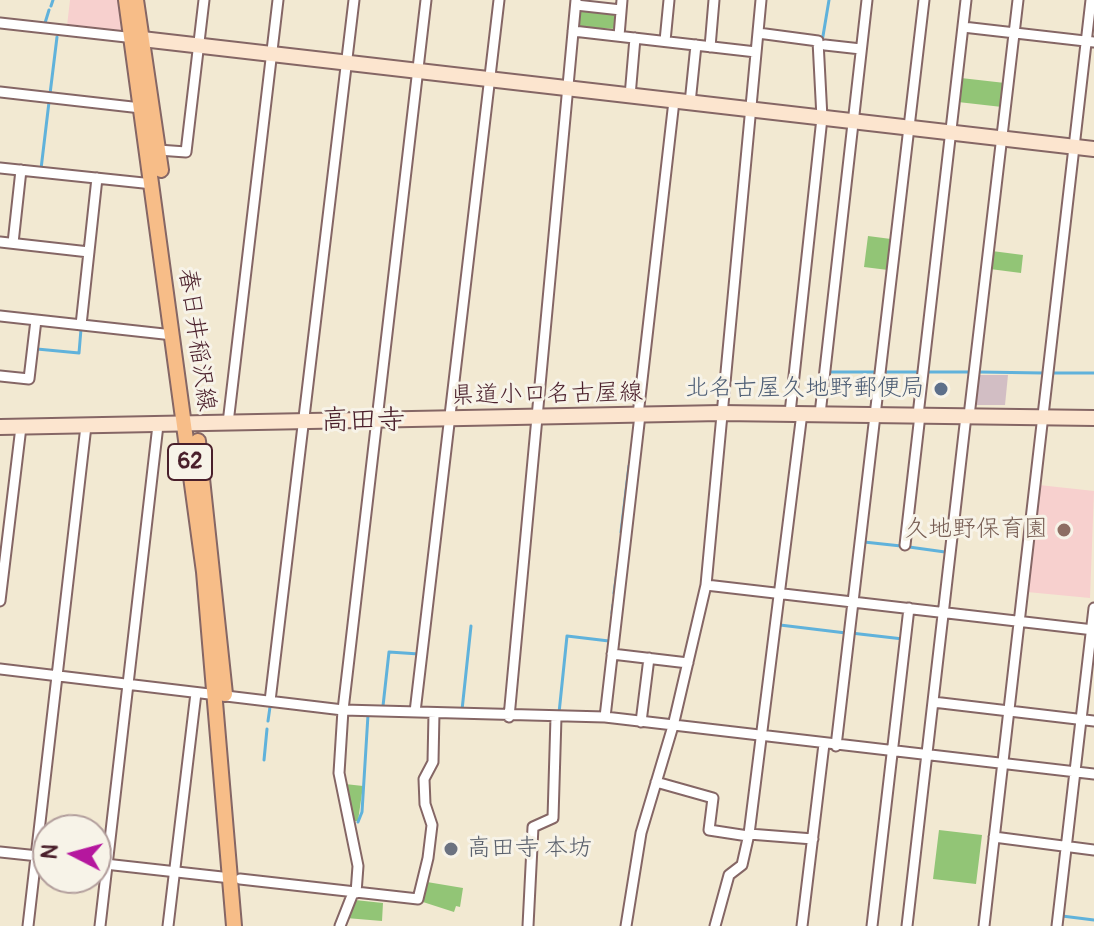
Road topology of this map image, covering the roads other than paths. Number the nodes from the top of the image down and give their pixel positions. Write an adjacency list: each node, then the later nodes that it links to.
1 (126, 0): 24 (main road, 春日井稲沢線 / 62)
2 (136, 0): 24 (main road, 春日井稲沢線 / 62)
3 (204, 0): 30 (street)
4 (278, 0): 34 (street)
5 (354, 0): 35 (street)
6 (426, 0): 36 (street)
7 (499, 0): 37 (street)
8 (669, 0): 26 (street)
9 (714, 0): 31 (street)
10 (761, 0): 21 (street)
11 (867, 0): 32 (street)
12 (924, 0): 47 (street)
13 (966, 0): 19 (street)
14 (1018, 0): 22 (street)
15 (1091, 0): 27 (street)
16 (576, 2): 17 (street); 20 (street)
17 (622, 5): 23 (street)
18 (0, 23): 24 (street)
19 (963, 27): 22 (street); 48 (street)
20 (573, 31): 23 (street); 38 (street)
21 (758, 33): 33 (street); 45 (street)
22 (1014, 33): 27 (street); 49 (street)
23 (619, 36): 25 (street)
24 (136, 38): 30 (main road); 43 (main road, 春日井稲沢線 / 62); 52 (main road, 春日井稲沢線 / 62)
25 (635, 38): 26 (street); 40 (street)
26 (665, 41): 28 (street)
27 (1090, 42): 50 (street)
28 (696, 45): 31 (street); 42 (street)
29 (825, 45): 32 (street)
30 (198, 46): 34 (main road); 52 (street)
31 (710, 47): 33 (street)
32 (861, 49): 46 (street)
33 (756, 52): 44 (street)
34 (272, 55): 35 (main road); 78 (street)
35 (346, 63): 36 (main road); 77 (street)
36 (418, 71): 37 (main road); 76 (street)
37 (491, 80): 38 (main road); 74 (street)
38 (568, 89): 40 (main road); 72 (street)
39 (0, 92): 43 (street)
40 (630, 96): 41 (main road)
41 (674, 101): 42 (main road); 69 (street)
42 (690, 103): 44 (main road)
43 (141, 108): 56 (main road, 春日井稲沢線 / 62)
44 (750, 110): 45 (main road); 65 (street)
45 (822, 118): 46 (main road); 66 (street)
46 (853, 121): 47 (main road); 67 (street)
47 (909, 128): 48 (main road); 68 (street)
48 (950, 132): 49 (main road); 70 (street)
49 (1002, 138): 50 (main road); 71 (street)
50 (1075, 147): 51 (main road); 73 (street)
51 (1094, 149)
52 (158, 150): 79 (main road, 春日井稲沢線 / 62)
53 (0, 168): 54 (street)
54 (21, 170): 55 (street); 58 (street)
55 (97, 178): 56 (street); 59 (street)
56 (153, 184): 63 (main road, 春日井稲沢線 / 62)
57 (0, 242): 58 (street)
58 (13, 243): 59 (street)
59 (89, 252): 62 (street)
60 (0, 316): 61 (street)
61 (36, 320): 62 (street); 64 (street)
62 (81, 325): 63 (street)
63 (173, 335): 79 (main road, 春日井稲沢線 / 62)
64 (0, 376)
65 (721, 413): 66 (main road, 県道小口名古屋線); 69 (main road, 県道小口名古屋線); 85 (street)
66 (796, 413): 67 (main road, 県道小口名古屋線); 86 (street)
67 (820, 414): 68 (main road, 県道小口名古屋線)
68 (875, 414): 70 (main road, 県道小口名古屋線); 88 (street)
69 (639, 415): 72 (main road, 県道小口名古屋線); 94 (street)
70 (919, 415): 71 (main road, 県道小口名古屋線); 84 (street)
71 (968, 416): 73 (main road, 県道小口名古屋線); 91 (street)
72 (537, 417): 74 (main road, 県道小口名古屋線); 108 (street)
73 (1043, 417): 75 (main road, 県道小口名古屋線); 92 (street)
74 (450, 418): 76 (main road, 県道小口名古屋線); 106 (street)
75 (1094, 418)
76 (375, 421): 77 (main road, 県道小口名古屋線); 104 (street)
77 (302, 422): 78 (main road, 県道小口名古屋線); 102 (street)
78 (228, 423): 79 (main road, 県道小口名古屋線)
79 (190, 424): 80 (main road, 県道小口名古屋線); 101 (main road, 春日井稲沢線 / 62)
80 (158, 425): 81 (main road, 県道小口名古屋線); 99 (street)
81 (86, 426): 83 (main road, 県道小口名古屋線); 98 (street)
82 (0, 427): 83 (main road, 県道小口名古屋線)
83 (21, 427): 87 (street)
84 (905, 545)
85 (706, 585): 86 (street); 96 (street)
86 (780, 593): 88 (street); 115 (street)
87 (0, 601)
88 (853, 602): 89 (street); 117 (street)
89 (909, 608): 91 (street); 118 (street)
90 (1094, 608): 93 (street)
91 (943, 612): 92 (street); 103 (street)
92 (1019, 621): 93 (street); 105 (street)
93 (1093, 630): 111 (street)
94 (612, 654): 95 (street); 110 (street)
95 (649, 658): 96 (street); 113 (street)
96 (688, 663): 114 (street)
97 (0, 669): 98 (street)
98 (57, 676): 99 (street); 124 (street)
99 (128, 685): 100 (street); 125 (street)
100 (196, 693): 101 (street); 134 (street)
101 (220, 694): 102 (street); 135 (main road, 春日井稲沢線 / 62)
102 (270, 701): 104 (street)
103 (933, 702): 105 (street); 119 (street)
104 (343, 710): 106 (street); 137 (street)
105 (1008, 711): 111 (street); 120 (street)
106 (415, 712): 107 (street)
107 (434, 713): 108 (street); 137 (street)
108 (509, 717): 109 (street)
109 (556, 717): 110 (street); 145 (street)
110 (605, 717): 113 (street)
111 (1081, 719): 112 (street); 121 (street)
112 (1094, 721)
113 (641, 722): 114 (street)
114 (673, 726): 115 (street); 123 (street)
115 (763, 738): 116 (street); 126 (street)
116 (824, 744): 117 (street); 128 (street)
117 (836, 746): 118 (street)
118 (892, 752): 119 (street); 149 (street)
119 (927, 755): 120 (street); 150 (street)
120 (1002, 764): 121 (street); 127 (street)
121 (1075, 772): 122 (street); 129 (street)
122 (1094, 774)
123 (656, 782): 126 (street); 146 (street)
124 (41, 814)
125 (108, 814)
126 (749, 835): 128 (street); 147 (street)
127 (994, 837): 129 (street); 151 (street)
128 (813, 839): 148 (street)
129 (1066, 847): 130 (street); 152 (street)
130 (1094, 850)
131 (0, 852): 132 (street)
132 (32, 856)
133 (112, 864): 134 (street)
134 (175, 871): 135 (street); 141 (street)
135 (236, 879): 137 (street); 142 (main road, 春日井稲沢線 / 62); 143 (main road, 春日井稲沢線 / 62)
136 (32, 891): 139 (street)
137 (354, 893): 144 (street)
138 (101, 894): 140 (street)
139 (28, 926)
140 (100, 926)
141 (168, 926)
142 (234, 926)
143 (244, 926)
144 (340, 926)
145 (528, 926)
146 (626, 926)
147 (715, 926)
148 (802, 926)
149 (872, 926)
150 (907, 926)
151 (984, 926)
152 (1057, 926)

